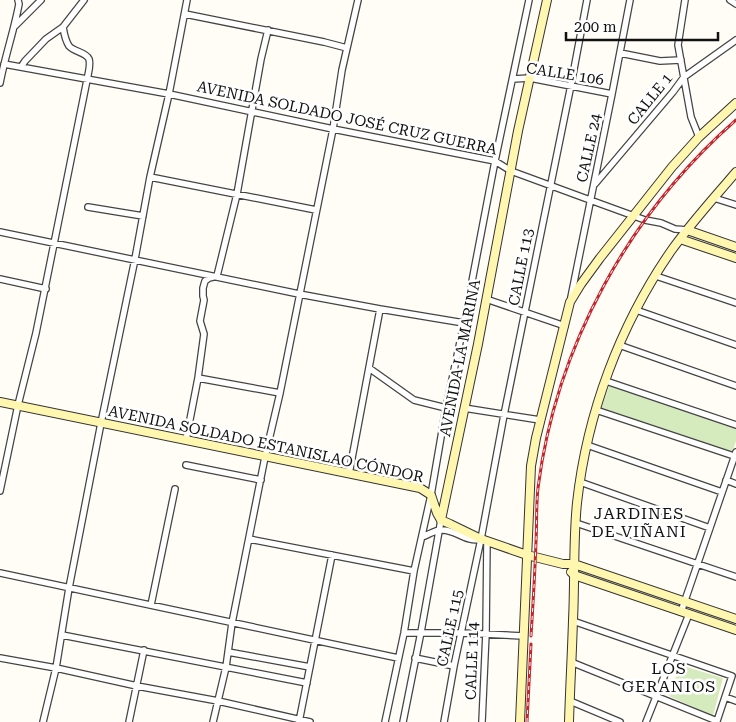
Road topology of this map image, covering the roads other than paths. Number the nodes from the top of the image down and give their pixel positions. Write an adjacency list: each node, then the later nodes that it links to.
1 (18, 0): 14 (street)
2 (41, 0): 14 (street)
3 (84, 0): 15 (street)
4 (187, 0): 13 (street)
5 (358, 0): 18 (street)
6 (528, 0): 25 (street, AVENIDA LA MARINA)
7 (547, 0): 24 (street, AVENIDA LA MARINA)
8 (587, 0): 28 (street, CALLE 113)
9 (630, 0): 19 (street, CALLE 24)
10 (685, 0): 20 (street)
11 (730, 0): 12 (street)
12 (736, 4)
13 (185, 14): 16 (street); 29 (street)
14 (15, 26): 21 (street)
15 (63, 26): 22 (street); 26 (street)
16 (268, 30): 18 (street); 32 (street)
17 (736, 40): 23 (street, CALLE 1)
18 (347, 48): 33 (street)
19 (620, 53): 20 (street); 30 (street, CALLE 24)
20 (681, 60): 23 (street)
21 (4, 64): 22 (street, AVENIDA SOLDADO JOSÉ CRUZ GUERRA); 27 (street)
22 (22, 67): 26 (street, AVENIDA SOLDADO JOSÉ CRUZ GUERRA)
23 (684, 77): 34 (street); 40 (street, CALLE 1)
24 (530, 78): 25 (street, CALLE 106); 28 (street, CALLE 106); 36 (street, AVENIDA LA MARINA)
25 (513, 79): 35 (street, AVENIDA LA MARINA)
26 (87, 80): 29 (street, AVENIDA SOLDADO JOSÉ CRUZ GUERRA); 53 (street)
27 (0, 83)
28 (571, 85): 30 (street, CALLE 106); 39 (street, CALLE 113)
29 (168, 94): 32 (street, AVENIDA SOLDADO JOSÉ CRUZ GUERRA); 38 (street)
30 (612, 94): 40 (street, CALLE 24)
31 (736, 103): 34 (street)
32 (251, 111): 33 (street, AVENIDA SOLDADO JOSÉ CRUZ GUERRA); 41 (street)
33 (333, 129): 35 (street, AVENIDA SOLDADO JOSÉ CRUZ GUERRA); 46 (street)
34 (699, 137): 48 (street)
35 (495, 162): 36 (street, AVENIDA SOLDADO JOSÉ CRUZ GUERRA); 68 (street, AVENIDA LA MARINA)
36 (511, 171): 39 (street, AVENIDA SOLDADO JOSÉ CRUZ GUERRA); 62 (street, AVENIDA LA MARINA)
37 (736, 172): 42 (street)
38 (150, 177): 41 (street); 47 (street)
39 (550, 186): 43 (street, AVENIDA SOLDADO JOSÉ CRUZ GUERRA); 67 (street, CALLE 113)
40 (594, 186): 43 (street, CALLE 24)
41 (236, 194): 46 (street); 57 (street)
42 (714, 198): 44 (street); 50 (street)
43 (590, 200): 48 (street, AVENIDA SOLDADO JOSÉ CRUZ GUERRA); 63 (street, CALLE 24)
44 (736, 205)
45 (88, 207): 47 (street)
46 (316, 210): 61 (street)
47 (143, 216): 56 (street)
48 (633, 216): 49 (street, AVENIDA SOLDADO JOSÉ CRUZ GUERRA); 63 (street)
49 (675, 229): 50 (street, AVENIDA SOLDADO JOSÉ CRUZ GUERRA); 52 (street)
50 (686, 230): 52 (street); 54 (street, AVENIDA SOLDADO JOSÉ CRUZ GUERRA)
51 (0, 232): 53 (street)
52 (680, 239): 55 (street); 58 (street)
53 (55, 243): 56 (street); 60 (street)
54 (736, 247)
55 (736, 258)
56 (135, 259): 57 (street); 84 (street)
57 (217, 276): 61 (street); 73 (street)
58 (656, 276): 64 (street); 66 (street)
59 (0, 279): 60 (street)
60 (46, 289): 78 (street)
61 (300, 294): 65 (street); 76 (street)
62 (486, 299): 67 (street); 80 (street, AVENIDA LA MARINA)
63 (570, 302): 69 (street)
64 (736, 303)
65 (380, 309): 68 (street); 72 (street)
66 (636, 310): 70 (street); 71 (street)
67 (525, 312): 69 (street); 82 (street, CALLE 113)
68 (464, 324): 79 (street, AVENIDA LA MARINA)
69 (564, 326): 83 (street)
70 (736, 344)
71 (619, 346): 74 (street); 75 (street)
72 (369, 368): 79 (street); 91 (street)
73 (198, 378): 76 (street); 86 (street)
74 (606, 381): 81 (street); 85 (street)
75 (736, 386)
76 (280, 393): 89 (street)
77 (0, 402): 78 (street, AVENIDA SOLDADO ESTANISLAO CÓNDOR)
78 (18, 405): 84 (street, AVENIDA SOLDADO ESTANISLAO CÓNDOR); 97 (street)
79 (446, 408): 99 (street, AVENIDA LA MARINA)
80 (464, 408): 82 (street); 100 (street, AVENIDA LA MARINA)
81 (596, 410): 87 (street); 88 (street)
82 (504, 415): 83 (street); 106 (street, CALLE 113)
83 (540, 420): 108 (street)
84 (101, 423): 86 (street, AVENIDA SOLDADO ESTANISLAO CÓNDOR); 116 (street)
85 (736, 426)
86 (186, 440): 89 (street, AVENIDA SOLDADO ESTANISLAO CÓNDOR)
87 (587, 445): 94 (street); 98 (street)
88 (735, 454): 93 (street)
89 (265, 457): 91 (street, AVENIDA SOLDADO ESTANISLAO CÓNDOR); 92 (street)
90 (186, 465): 92 (street)
91 (349, 474): 99 (street, AVENIDA SOLDADO ESTANISLAO CÓNDOR)
92 (261, 480): 105 (street)
93 (726, 480): 95 (street); 98 (street)
94 (580, 482): 101 (street); 102 (street)
95 (736, 484)
96 (175, 489): 118 (street)
97 (0, 490)
98 (722, 492): 102 (street)
99 (431, 495): 100 (street, AVENIDA SOLDADO ESTANISLAO CÓNDOR); 104 (street, AVENIDA LA MARINA)
100 (441, 520): 103 (street, AVENIDA LA MARINA); 106 (street)
101 (576, 523): 110 (street); 111 (street)
102 (710, 528): 111 (street)
103 (440, 530): 104 (street); 106 (street); 124 (street, AVENIDA LA MARINA)
104 (422, 537): 112 (street, AVENIDA LA MARINA)
105 (249, 540): 107 (street); 122 (street)
106 (484, 540): 108 (street); 126 (street, CALLE 115); 127 (street, CALLE 114)
107 (332, 555): 112 (street); 130 (street)
108 (527, 555): 109 (street); 129 (street)
109 (563, 564): 110 (street); 114 (street)
110 (574, 564): 114 (street); 117 (street)
111 (698, 564): 115 (street); 117 (street)
112 (414, 571): 125 (street, AVENIDA LA MARINA)
113 (0, 573): 116 (street)
114 (574, 575): 119 (street); 121 (street)
115 (736, 576)
116 (69, 588): 118 (street); 128 (street)
117 (685, 601): 119 (street); 120 (street)
118 (151, 605): 122 (street)
119 (685, 613): 123 (street); 133 (street)
120 (736, 619)
121 (574, 621): 133 (street); 137 (street)
122 (232, 622): 130 (street); 132 (street)
123 (736, 630)
124 (421, 632): 125 (street); 126 (street); 136 (street, AVENIDA LA MARINA)
125 (404, 633): 135 (street, AVENIDA LA MARINA)
126 (462, 633): 127 (street); 138 (street, CALLE 115)
127 (486, 633): 129 (street); 158 (street, CALLE 114)
128 (62, 634): 131 (street); 141 (street)
129 (523, 636): 159 (street)
130 (316, 640): 135 (street); 140 (street)
131 (144, 650): 139 (street); 143 (street)
132 (228, 652): 139 (street); 140 (street)
133 (673, 655): 144 (street); 145 (street)
134 (0, 658): 141 (street)
135 (398, 658): 155 (street, AVENIDA LA MARINA)
136 (416, 658): 138 (street); 156 (street, AVENIDA LA MARINA)
137 (571, 662): 144 (street); 147 (street)
138 (454, 666): 157 (street, CALLE 115)
139 (226, 667): 142 (street); 146 (street)
140 (310, 667): 142 (street)
141 (56, 668): 143 (street); 151 (street)
142 (307, 683): 149 (street)
143 (137, 686): 146 (street); 152 (street)
144 (656, 696): 150 (street); 162 (street)
145 (725, 697): 148 (street); 150 (street)
146 (218, 701): 149 (street); 153 (street)
147 (570, 701): 160 (street); 161 (street)
148 (736, 701)
149 (300, 721): 154 (street)
150 (717, 721)
151 (43, 722)
152 (129, 722)
153 (213, 722)
154 (310, 722)
155 (385, 722)
156 (403, 722)
157 (444, 722)
158 (482, 722)
159 (520, 722)
160 (569, 722)
161 (620, 722)
162 (646, 722)

